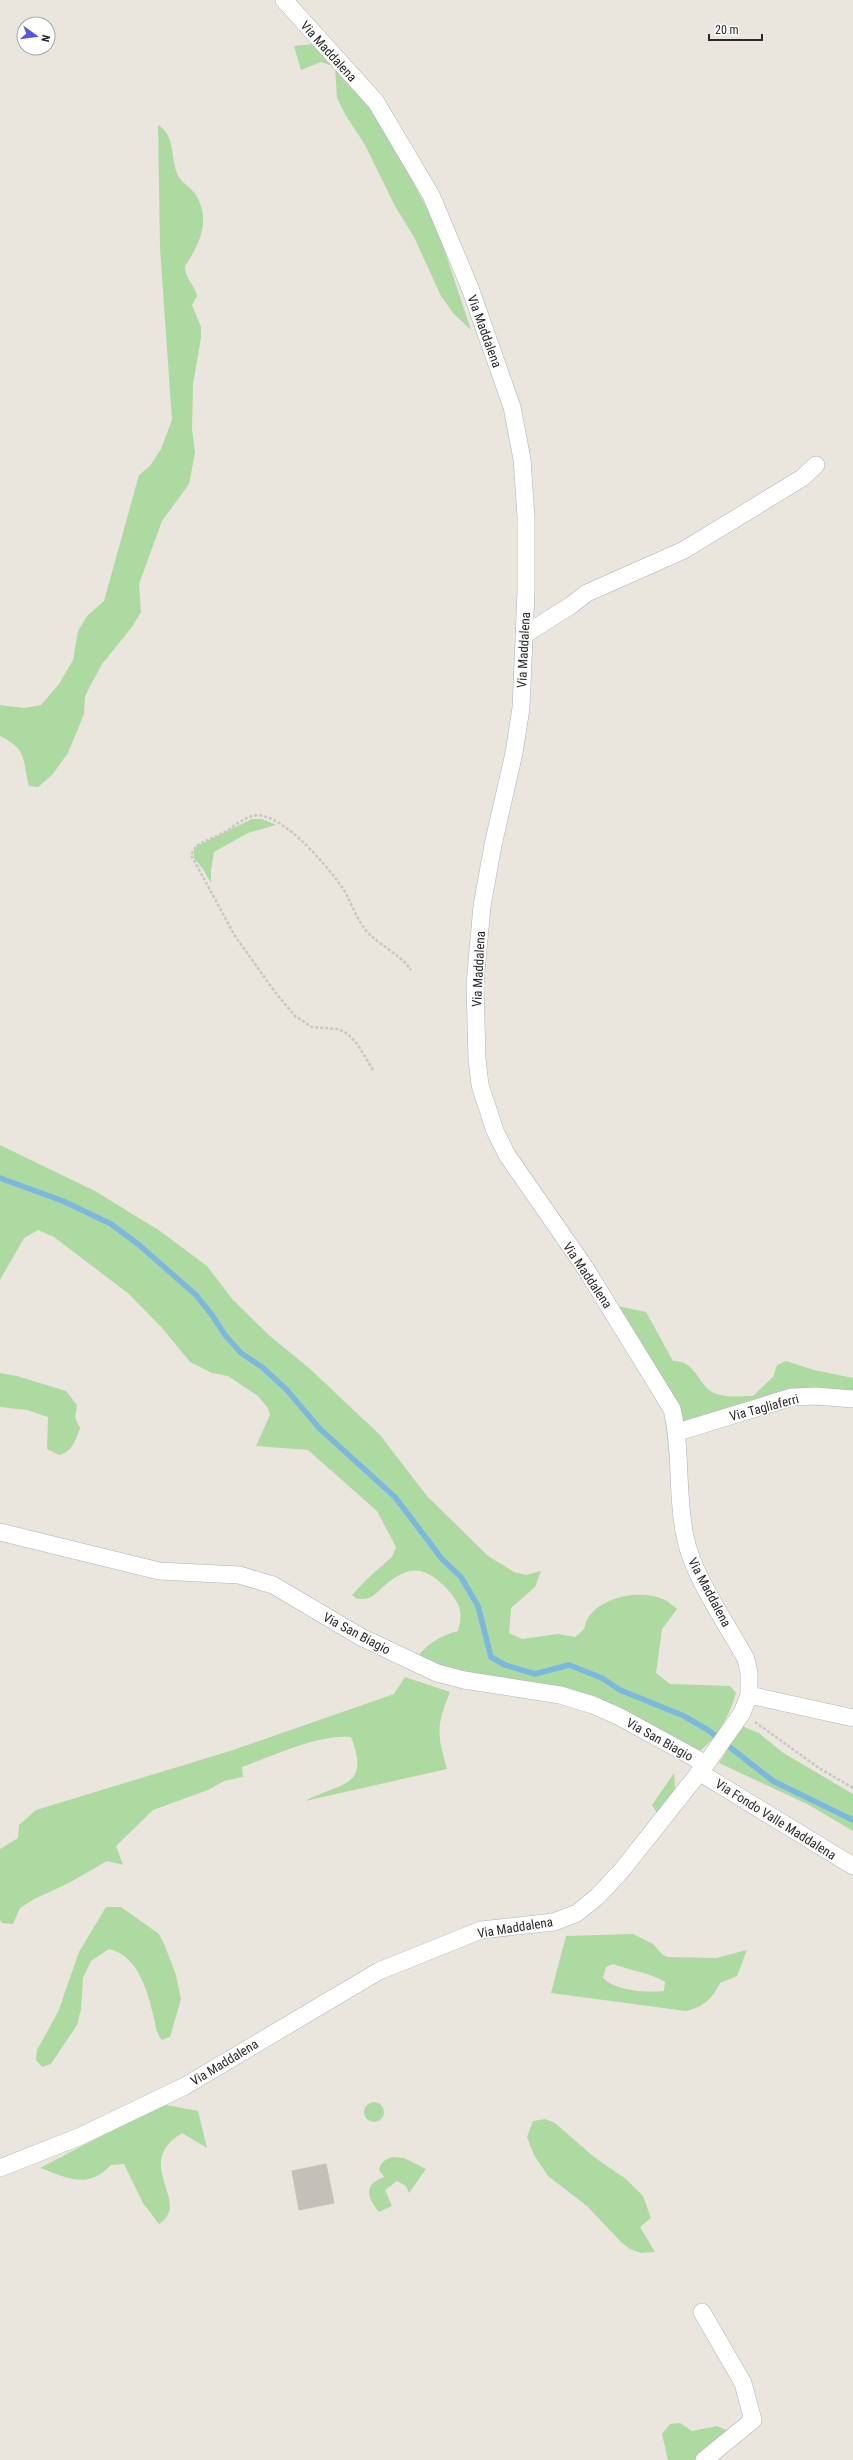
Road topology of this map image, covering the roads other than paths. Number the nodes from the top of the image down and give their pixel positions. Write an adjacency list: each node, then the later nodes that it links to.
1 (284, 0): 3 (street, Via Maddalena)
2 (816, 466): 3 (street)
3 (524, 635): 5 (street, Via Maddalena)
4 (853, 1399): 5 (street, Via Tagliaferri)
5 (678, 1432): 7 (street, Via Maddalena)
6 (0, 1532): 9 (street, Via San Biagio)
7 (749, 1695): 8 (street); 9 (street, Via Maddalena)
8 (853, 1718)
9 (705, 1765): 10 (street, Via Fondo Valle Maddalena); 11 (street, Via Maddalena)
10 (853, 1866)
11 (0, 2168)
12 (702, 2312): 13 (street)
13 (704, 2460)

